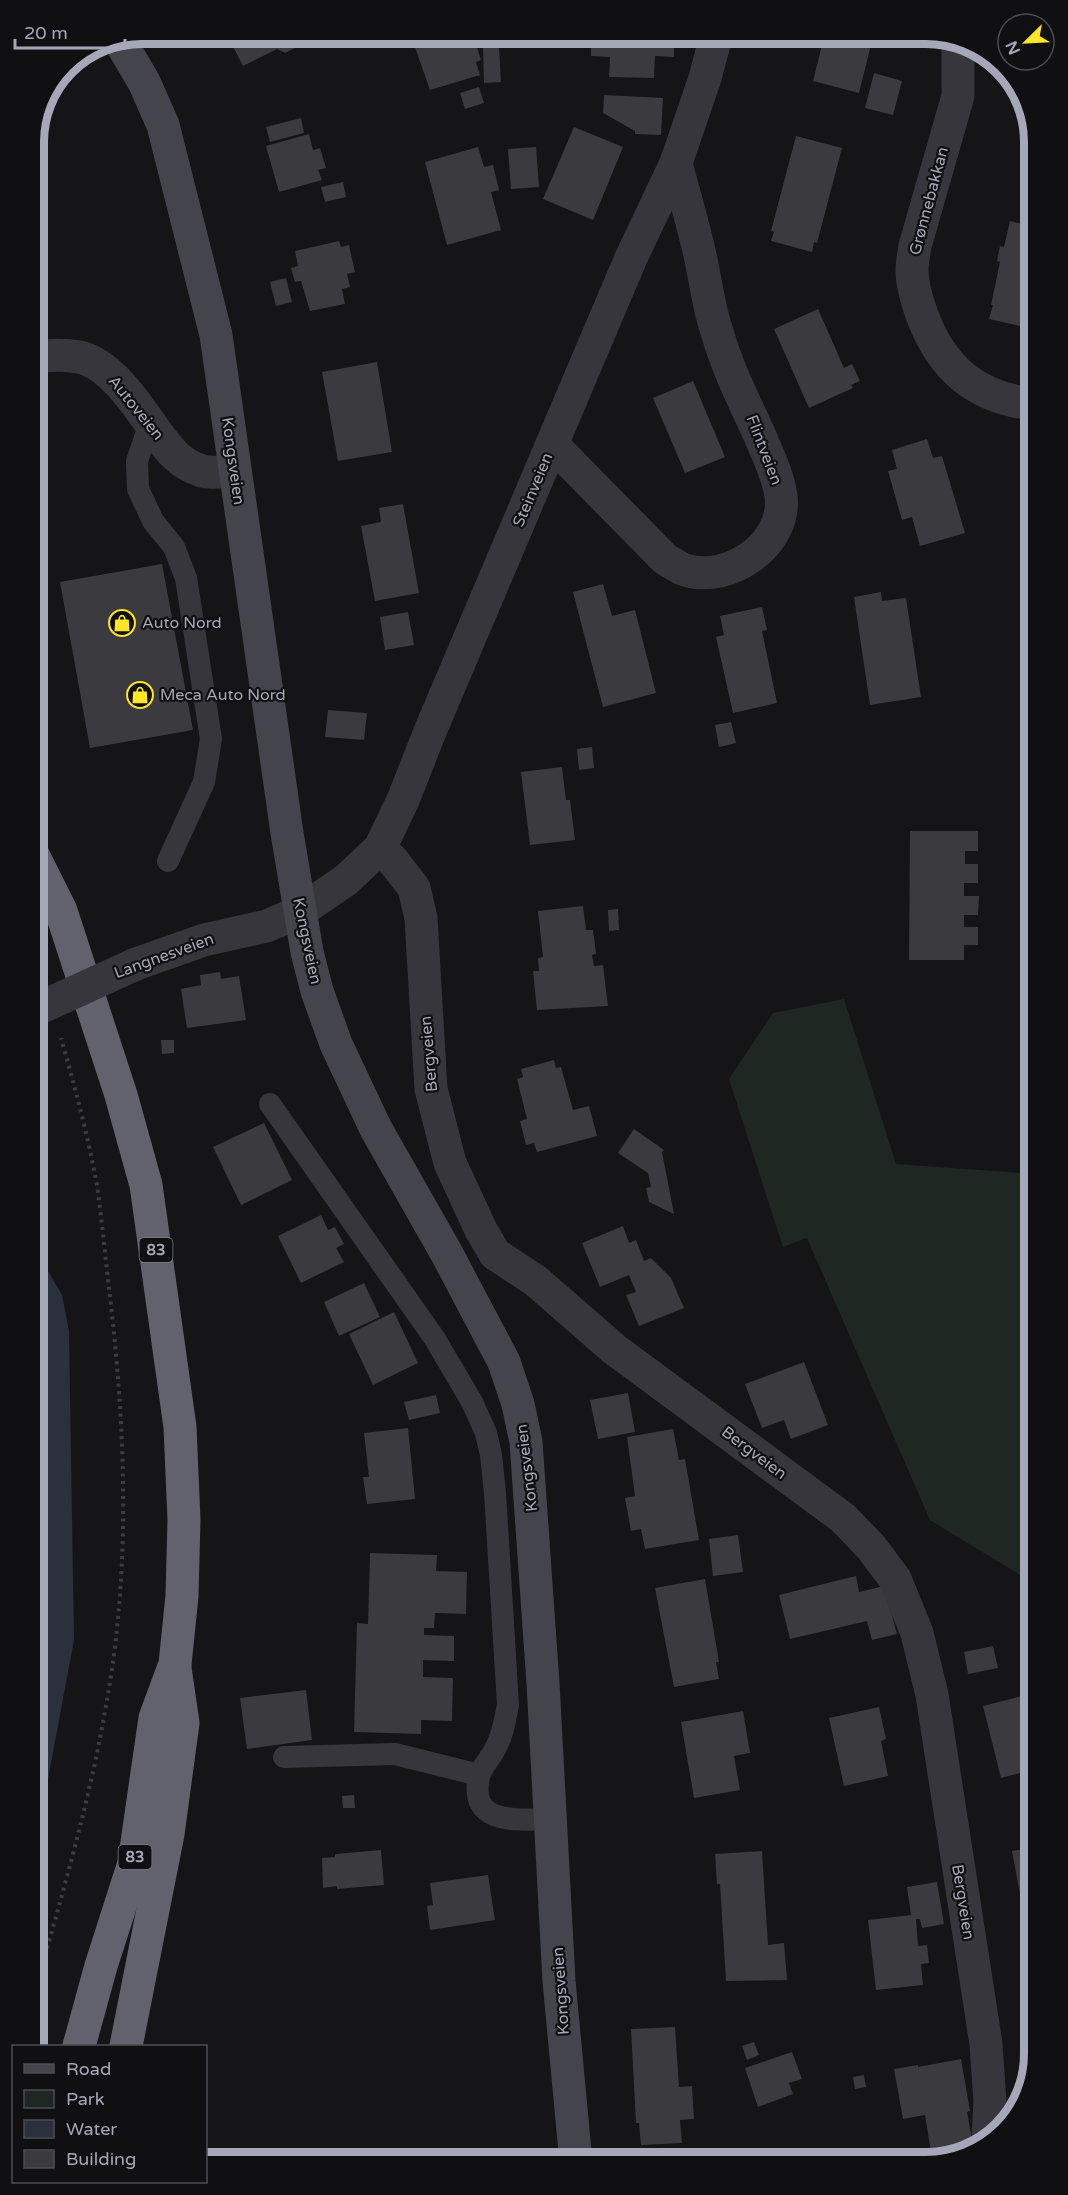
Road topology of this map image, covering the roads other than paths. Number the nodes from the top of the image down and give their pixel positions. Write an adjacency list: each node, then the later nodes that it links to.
1 (714, 44): 4 (street, Steinveien)
2 (122, 45): 9 (main road, Kongsveien)
3 (958, 49): 6 (street, Grønnebakkan)
4 (676, 163): 8 (street, Steinveien); 8 (street, Flintveien)
5 (44, 356): 7 (street, Autoveien)
6 (1024, 402)
7 (150, 423): 9 (street, Autoveien); 11 (lane)
8 (552, 444): 10 (street, Steinveien)
9 (234, 471): 13 (main road, Kongsveien)
10 (380, 848): 13 (street, Steinveien); 22 (street, Bergveien)
11 (168, 861)
12 (44, 877): 16 (highway, 83)
13 (299, 912): 14 (street, Langnesveien, bridge); 19 (main road, Kongsveien)
14 (44, 1007)
15 (270, 1104): 18 (lane, Kongsveien)
16 (175, 1664): 20 (highway, 83); 21 (highway, 83)
17 (284, 1757): 18 (lane)
18 (479, 1775): 19 (lane)
19 (551, 1819): 23 (main road, Kongsveien)
20 (79, 2045)
21 (126, 2045)
22 (989, 2129)
23 (575, 2152)

